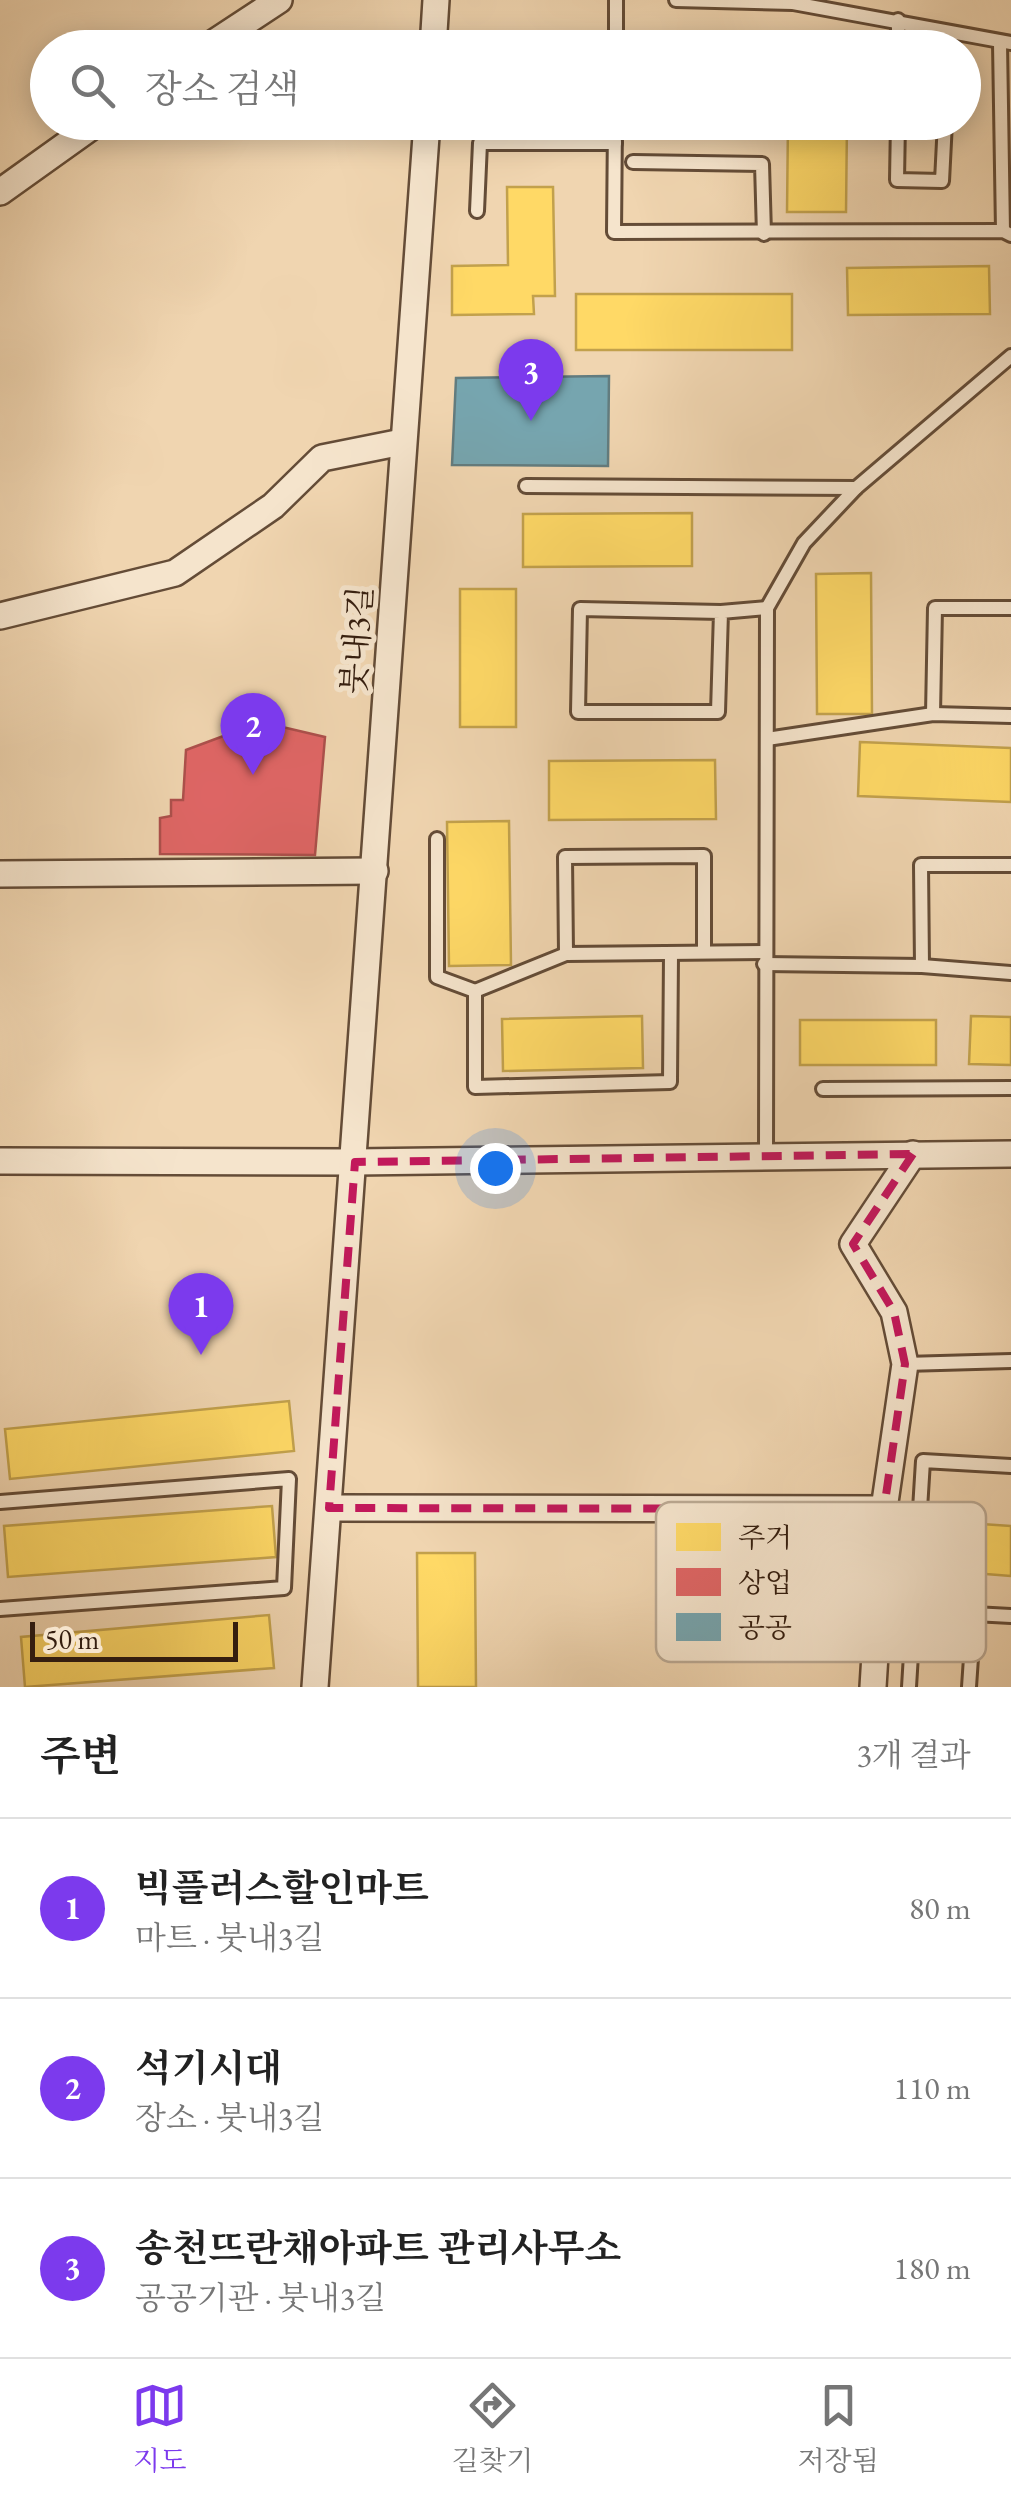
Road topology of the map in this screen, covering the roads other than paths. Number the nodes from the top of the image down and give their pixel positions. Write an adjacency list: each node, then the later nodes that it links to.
1 (279, 0): 6 (street)
2 (436, 0): 7 (street)
3 (616, 0): 8 (lane)
4 (676, 0): 5 (lane)
5 (898, 20): 9 (lane); 10 (lane)
6 (233, 30)
7 (434, 30)
8 (616, 30)
9 (898, 30)
10 (943, 30)
11 (981, 38): 12 (lane)
12 (1006, 44): 21 (lane)
13 (73, 140): 19 (street)
14 (426, 140): 24 (street, 붓내3길)
15 (898, 140): 16 (lane)
16 (944, 140)
17 (615, 143): 20 (lane); 22 (lane)
18 (633, 162): 22 (lane)
19 (0, 192)
20 (477, 211)
21 (1007, 233): 22 (lane)
22 (764, 234)
23 (1011, 356): 26 (lane)
24 (402, 442): 30 (street); 36 (street, 붓내3길)
25 (526, 486): 26 (lane)
26 (856, 488): 27 (lane)
27 (767, 608): 29 (lane); 33 (lane)
28 (1011, 608): 31 (lane)
29 (722, 612): 29 (lane)
30 (0, 616)
31 (933, 714): 32 (lane); 33 (lane)
32 (1011, 716)
33 (766, 739): 41 (lane)
34 (436, 840): 44 (lane)
35 (1011, 865): 42 (lane)
36 (375, 871): 37 (street); 51 (street, 붓내3길)
37 (0, 874)
38 (704, 952): 39 (lane); 40 (lane); 41 (lane)
39 (566, 954): 40 (lane); 44 (lane)
40 (671, 955): 44 (lane)
41 (765, 958): 42 (lane); 49 (lane)
42 (922, 966): 43 (lane)
43 (1011, 973)
44 (475, 991)
45 (1011, 1088): 46 (lane)
46 (823, 1089)
47 (913, 1154): 48 (street); 49 (street); 53 (street)
48 (1011, 1154)
49 (766, 1158): 51 (street)
50 (0, 1161): 51 (street)
51 (356, 1162): 58 (street, 붓내3길)
52 (1011, 1361): 53 (lane)
53 (905, 1364): 56 (street)
54 (1011, 1466): 57 (lane)
55 (0, 1502): 60 (lane)
56 (885, 1502)
57 (920, 1502)
58 (329, 1508): 59 (street); 66 (street, 붓내3길)
59 (656, 1509)
60 (0, 1610)
61 (986, 1615): 62 (lane)
62 (1011, 1616)
63 (875, 1662): 67 (street)
64 (911, 1662): 68 (lane)
65 (971, 1662): 69 (lane)
66 (315, 1687)
67 (874, 1687)
68 (909, 1687)
69 (969, 1687)

